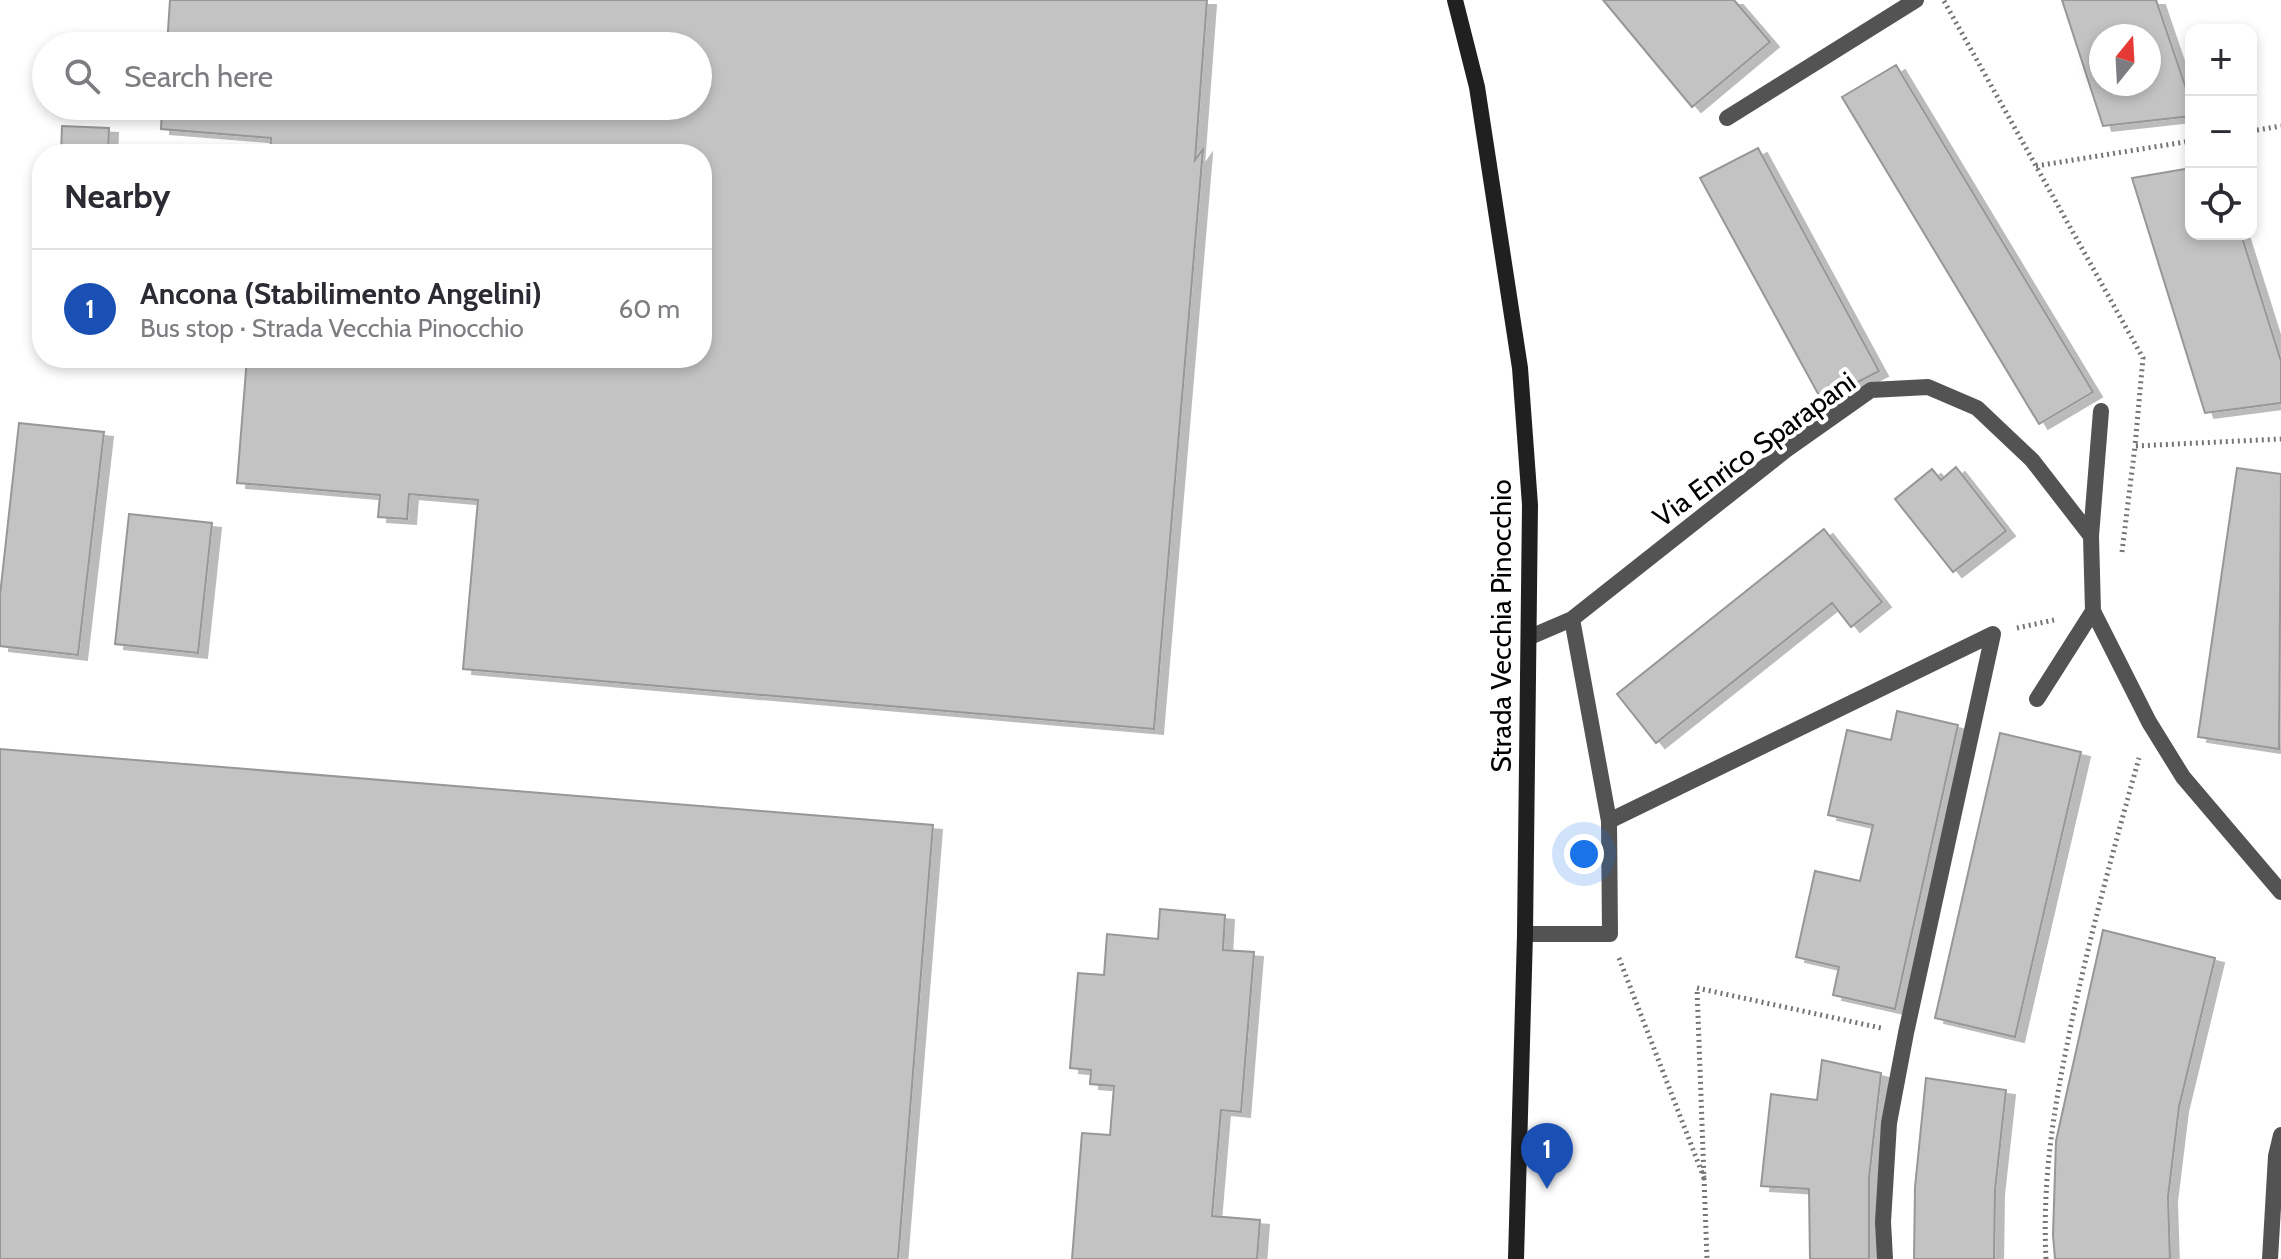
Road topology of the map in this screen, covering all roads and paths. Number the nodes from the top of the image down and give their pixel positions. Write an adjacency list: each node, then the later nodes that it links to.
1 (1455, 0): 17 (street, Strada Vecchia Pinocchio)
2 (1916, 0): 4 (street)
3 (1944, 0): 8 (path)
4 (1727, 118)
5 (2281, 126): 6 (path)
6 (2257, 130)
7 (2185, 142): 8 (path)
8 (2036, 166): 11 (path)
9 (2101, 411): 12 (street)
10 (2281, 439): 11 (path)
11 (2135, 446): 13 (path)
12 (2091, 536): 14 (street); 15 (street, Via Enrico Sparapani)
13 (2121, 561)
14 (2093, 611): 16 (path); 18 (street); 19 (street)
15 (1572, 619): 17 (street, Via Enrico Sparapani); 20 (street)
16 (1993, 634): 20 (street); 24 (street)
17 (1530, 637): 22 (street, Strada Vecchia Pinocchio)
18 (2037, 699)
19 (2149, 722): 21 (street); 31 (path)
20 (1609, 821): 22 (street)
21 (2281, 892)
22 (1525, 934): 28 (street, Strada Vecchia Pinocchio)
23 (1631, 989): 27 (path)
24 (1906, 1033): 27 (path); 30 (street)
25 (2281, 1135): 26 (street)
26 (2279, 1157): 32 (street)
27 (1704, 1178): 29 (path)
28 (1516, 1259)
29 (1707, 1259)
30 (1885, 1259)
31 (2046, 1259)
32 (2270, 1259)

